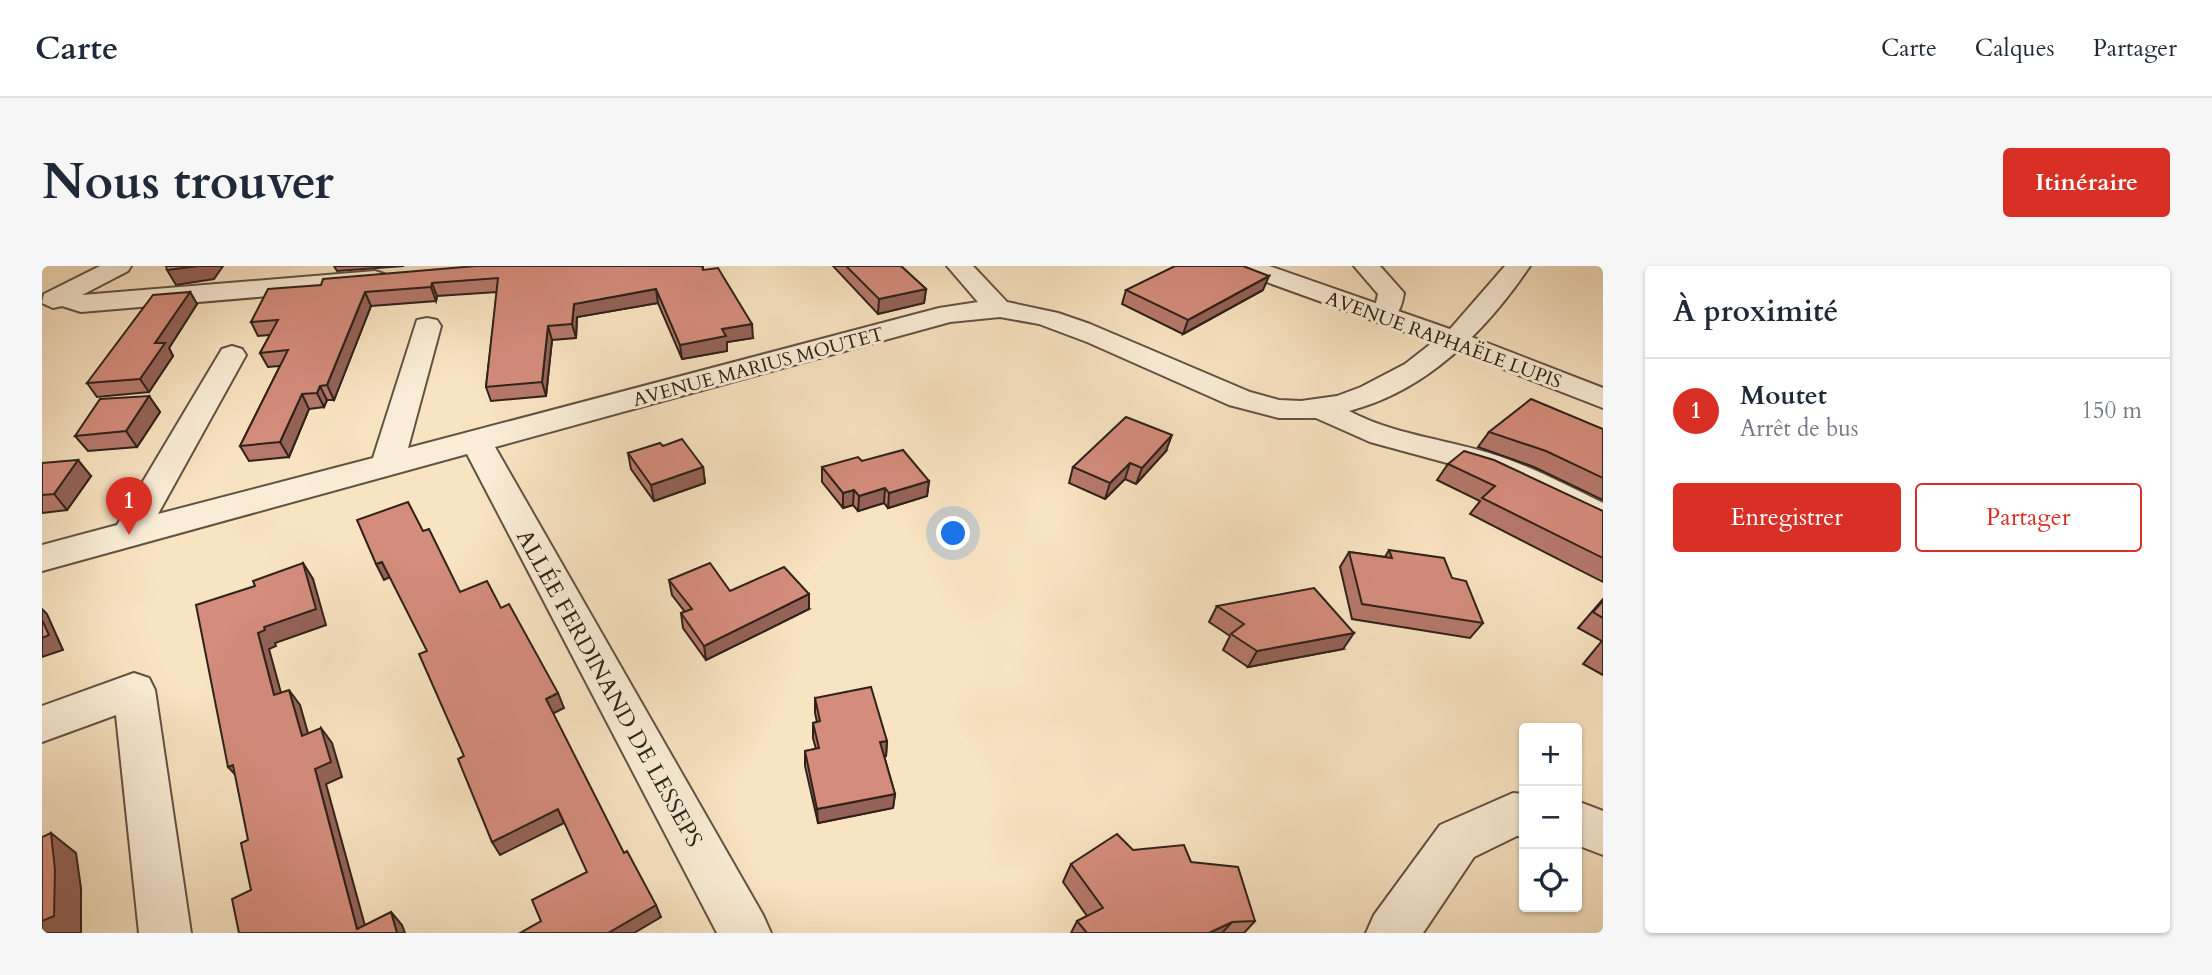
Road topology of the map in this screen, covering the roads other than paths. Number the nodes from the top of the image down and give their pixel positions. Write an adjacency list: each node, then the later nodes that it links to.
1 (119, 266): 8 (street)
2 (959, 266): 9 (street)
3 (1245, 266): 10 (street, AVENUE RAPHAËLE LUPIS)
4 (1343, 266): 6 (street)
5 (1518, 266): 12 (street, AVENUE MARIUS MOUTET)
6 (1371, 271): 10 (street)
7 (398, 277): 8 (street)
8 (52, 301)
9 (999, 309): 15 (street, AVENUE MARIUS MOUTET); 16 (street, AVENUE MARIUS MOUTET)
10 (1382, 315): 12 (street, AVENUE RAPHAËLE LUPIS)
11 (427, 326): 17 (street)
12 (1454, 340): 14 (street, AVENUE RAPHAËLE LUPIS); 15 (street, AVENUE MARIUS MOUTET)
13 (232, 355): 19 (street)
14 (1603, 399)
15 (1324, 410): 18 (street)
16 (477, 443): 17 (street, AVENUE MARIUS MOUTET); 26 (street, ALLÉE FERDINAND DE LESSEPS)
17 (387, 466): 19 (street, AVENUE MARIUS MOUTET)
18 (1603, 517)
19 (129, 535): 20 (street, AVENUE MARIUS MOUTET)
20 (42, 558)
21 (42, 724): 25 (street)
22 (1519, 815): 27 (street)
23 (1582, 825): 24 (street)
24 (1603, 834)
25 (165, 933)
26 (745, 933)
27 (1391, 933)

